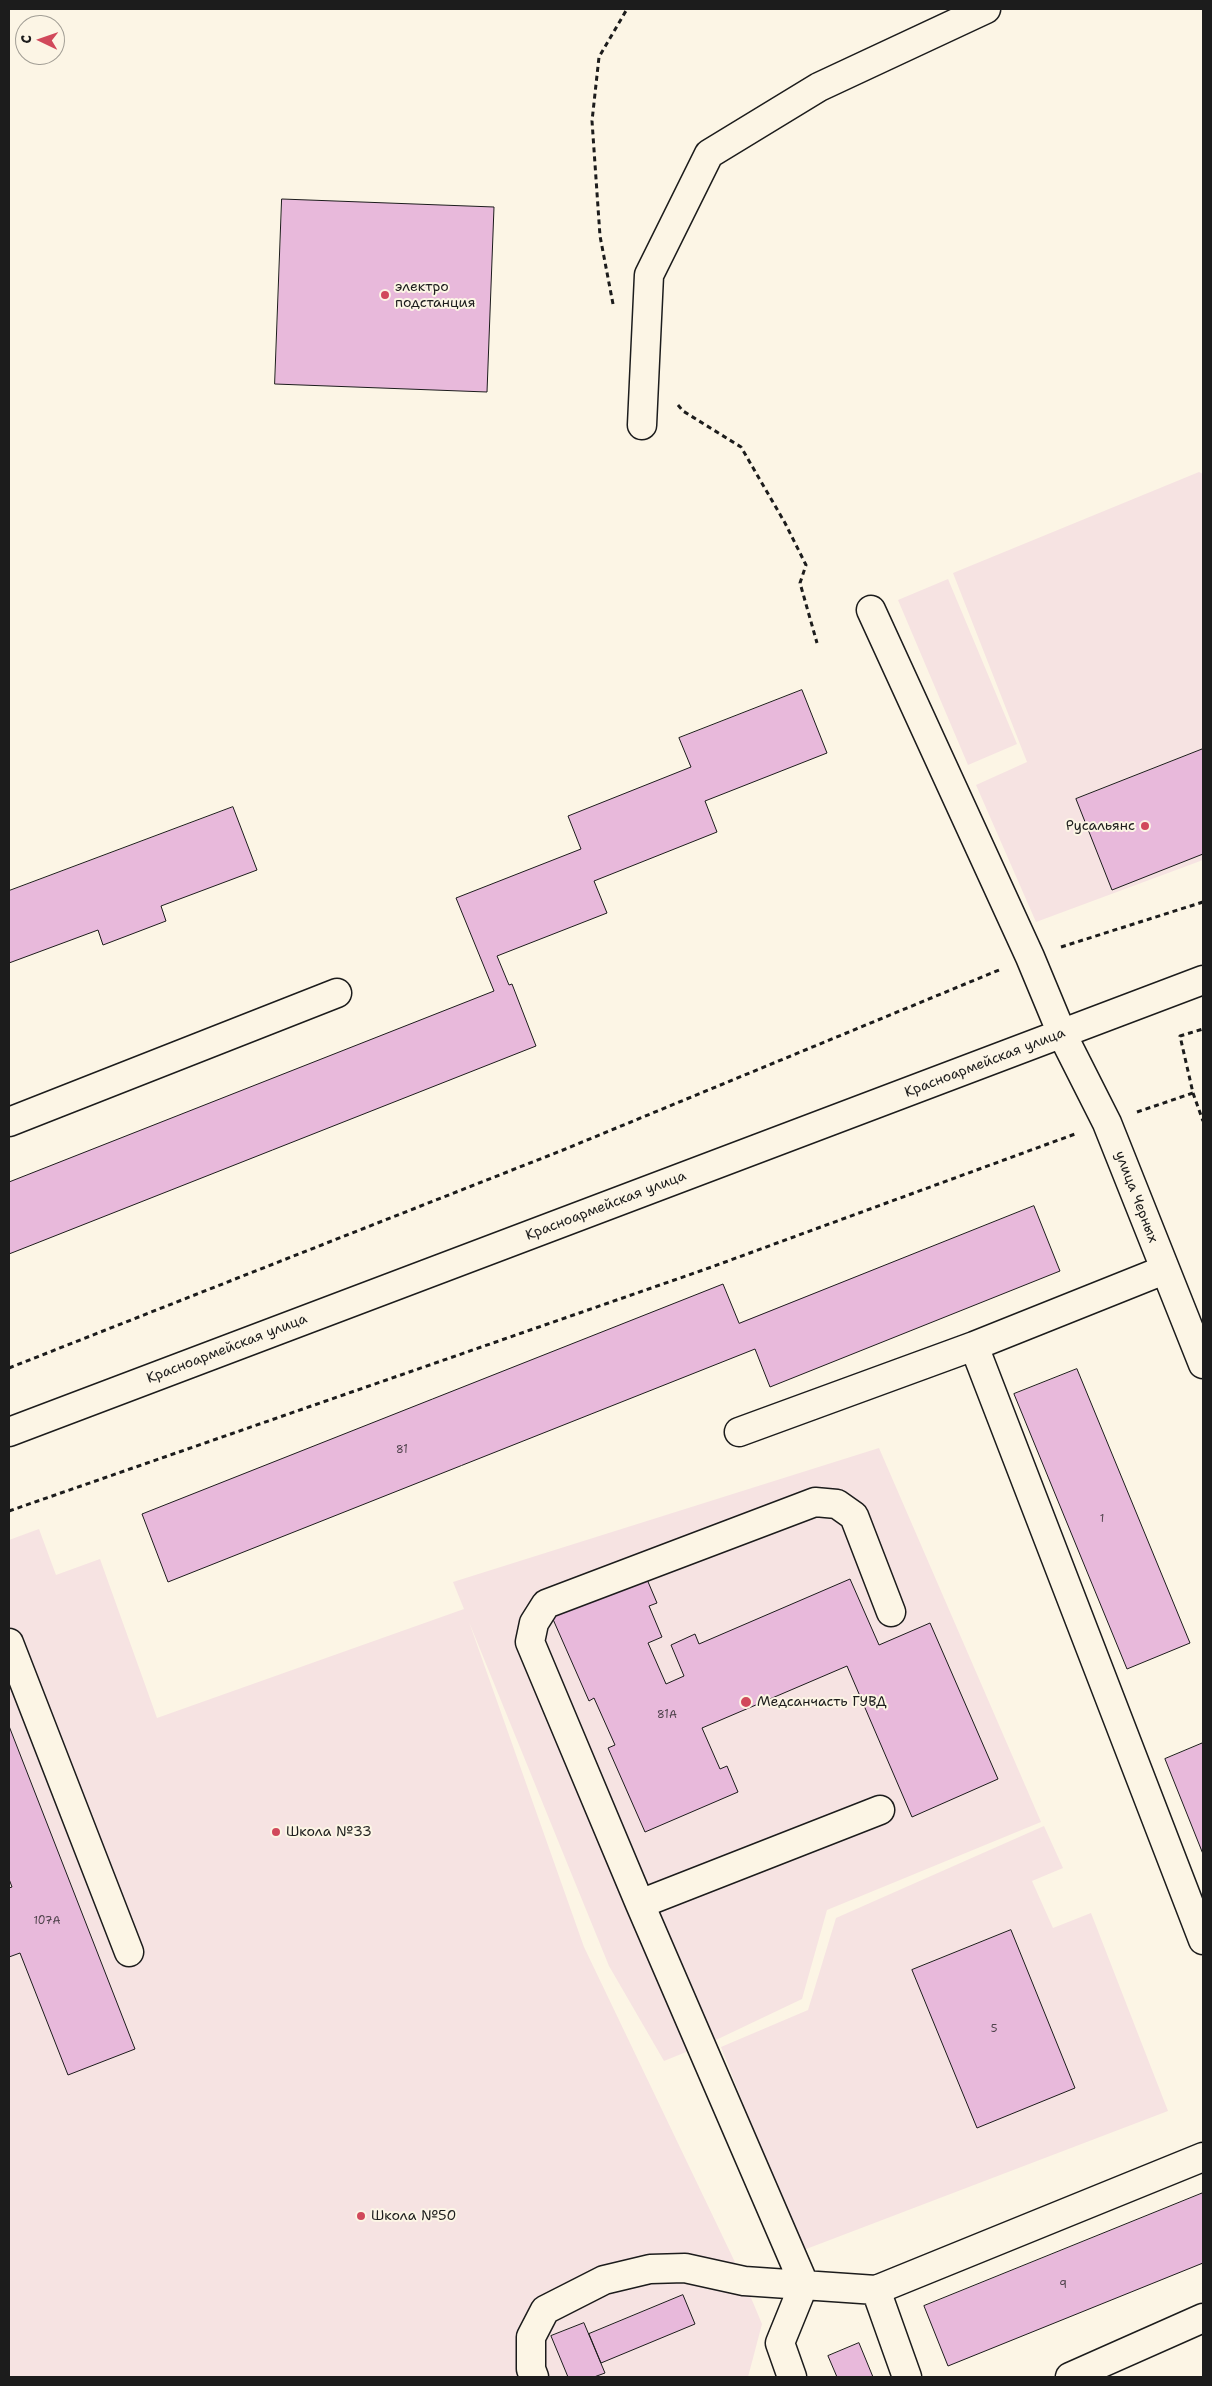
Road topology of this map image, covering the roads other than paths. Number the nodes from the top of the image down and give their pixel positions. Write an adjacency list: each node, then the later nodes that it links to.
1 (986, 9): 2 (street)
2 (642, 426)
3 (871, 610): 6 (street, улица Черных)
4 (1203, 980): 6 (street, Красноармейская улица)
5 (337, 993): 7 (street)
6 (1062, 1034): 8 (street, улица Черных); 11 (street, Красноармейская улица)
7 (9, 1122)
8 (1164, 1270): 9 (street); 10 (street, улица Черных)
9 (974, 1346): 12 (street); 17 (street)
10 (1203, 1364)
11 (9, 1432)
12 (738, 1432)
13 (892, 1612): 16 (street)
14 (9, 1643): 18 (street)
15 (880, 1810): 16 (street)
16 (640, 1904): 20 (street)
17 (1203, 1940)
18 (129, 1952)
19 (1203, 2157): 21 (street)
20 (804, 2284): 21 (street); 23 (street); 24 (street)
21 (876, 2290): 25 (street)
22 (1203, 2318): 26 (street)
23 (534, 2377)
24 (792, 2377)
25 (907, 2377)
26 (1070, 2377)

